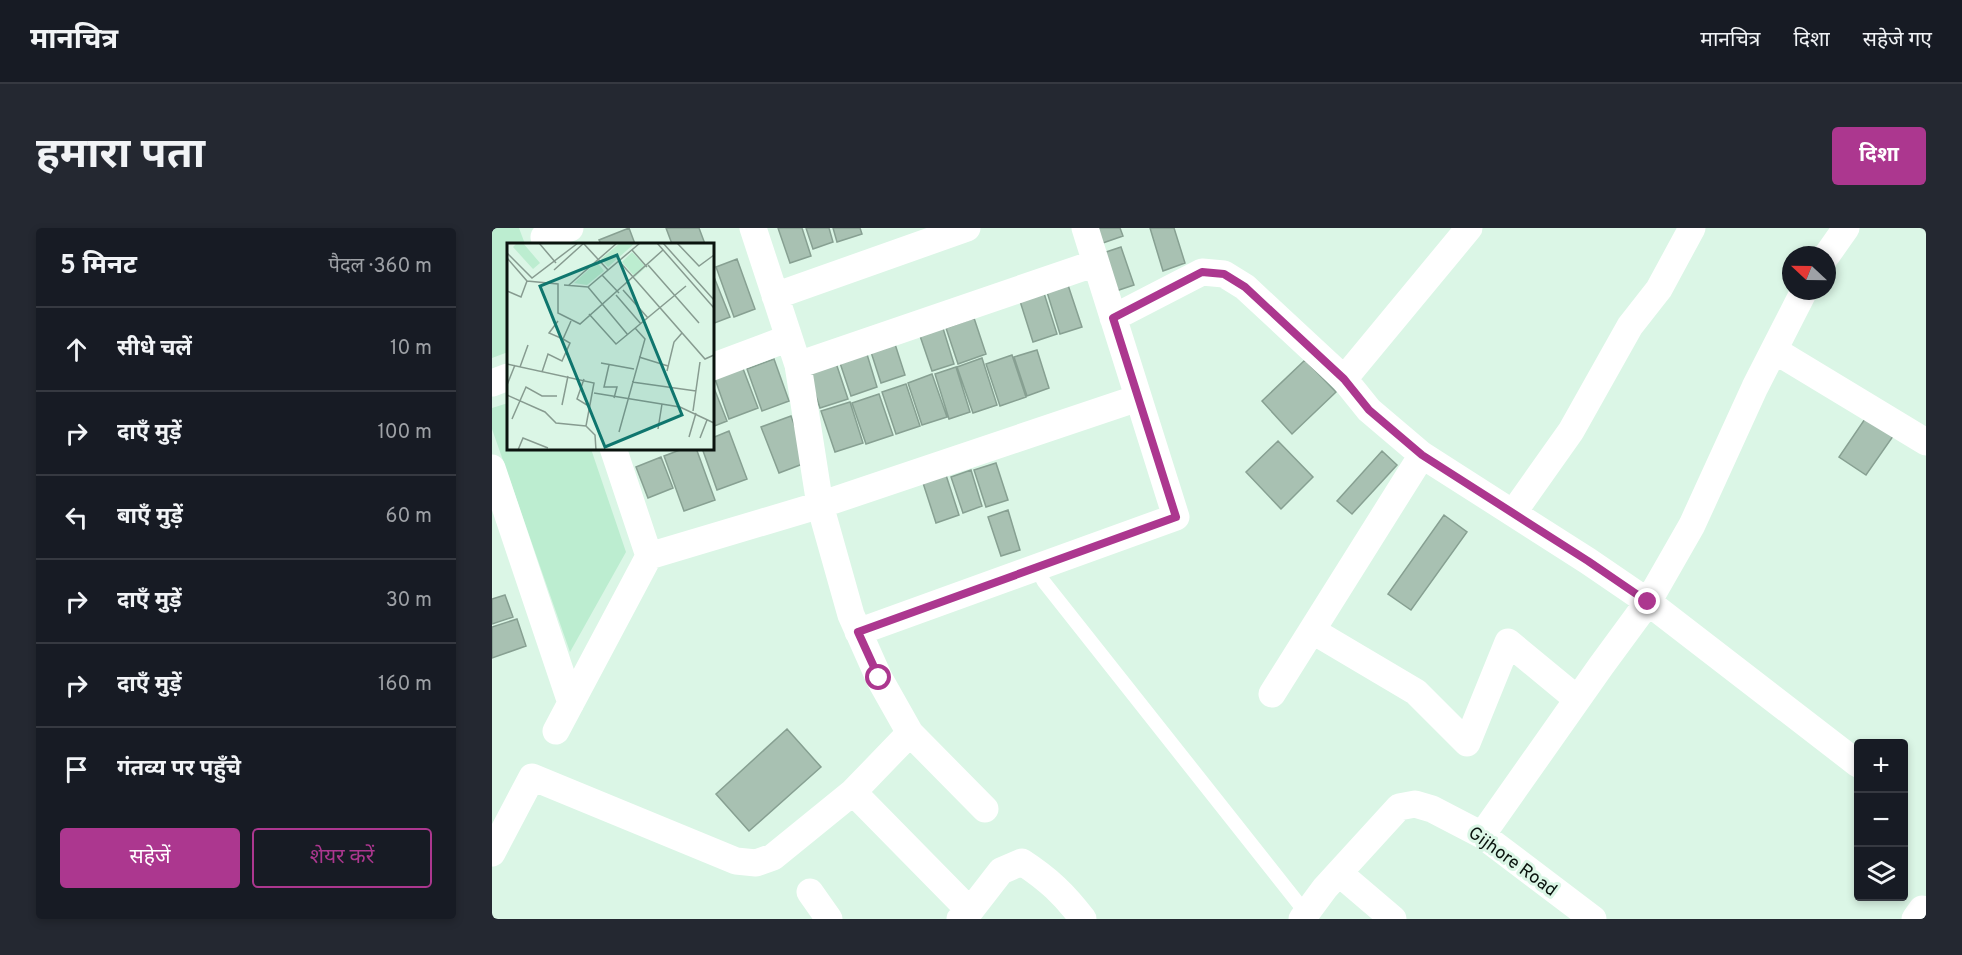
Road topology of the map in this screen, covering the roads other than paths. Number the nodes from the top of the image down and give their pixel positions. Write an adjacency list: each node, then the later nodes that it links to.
1 (570, 228): 8 (street)
2 (753, 228): 11 (street)
3 (967, 228): 11 (street)
4 (1085, 228): 10 (street)
5 (1469, 228): 19 (street)
6 (1692, 228): 27 (street)
7 (1845, 228): 9 (street)
8 (543, 237)
9 (1833, 246)
10 (1096, 263): 13 (street); 16 (street)
11 (775, 296): 14 (street)
12 (1799, 300): 15 (street)
13 (1113, 318): 19 (street); 21 (street)
14 (789, 338): 16 (street); 17 (street)
15 (1774, 350): 22 (street); 30 (street)
16 (798, 365): 26 (street)
17 (714, 366)
18 (507, 377): 20 (street)
19 (1344, 379): 24 (street)
20 (492, 383)
21 (1138, 398): 26 (street); 29 (street)
22 (1926, 442)
23 (614, 450): 28 (street)
24 (1422, 455): 27 (street); 31 (street)
25 (492, 468): 35 (street)
26 (820, 505): 28 (street); 32 (street)
27 (1513, 513): 30 (street)
28 (649, 556): 35 (street)
29 (1036, 567): 32 (street); 46 (lane)
30 (1648, 602): 34 (street); 38 (street)
31 (1313, 631): 33 (street); 34 (street)
32 (858, 632): 37 (street)
33 (1272, 694)
34 (1577, 699): 41 (street)
35 (571, 703): 36 (street)
36 (556, 731)
37 (910, 732): 39 (street); 40 (street)
38 (1854, 761)
39 (853, 792): 42 (street); 45 (street)
40 (985, 809)
41 (1482, 835): 43 (street, Gijhore Road); 50 (street, Gijhore Road)
42 (492, 853)
43 (1339, 873): 46 (street, Gijhore Road); 49 (street)
44 (810, 892): 47 (street)
45 (965, 915): 48 (street)
46 (1304, 916)
47 (829, 919)
48 (1083, 919)
49 (1393, 919)
50 (1593, 919)

